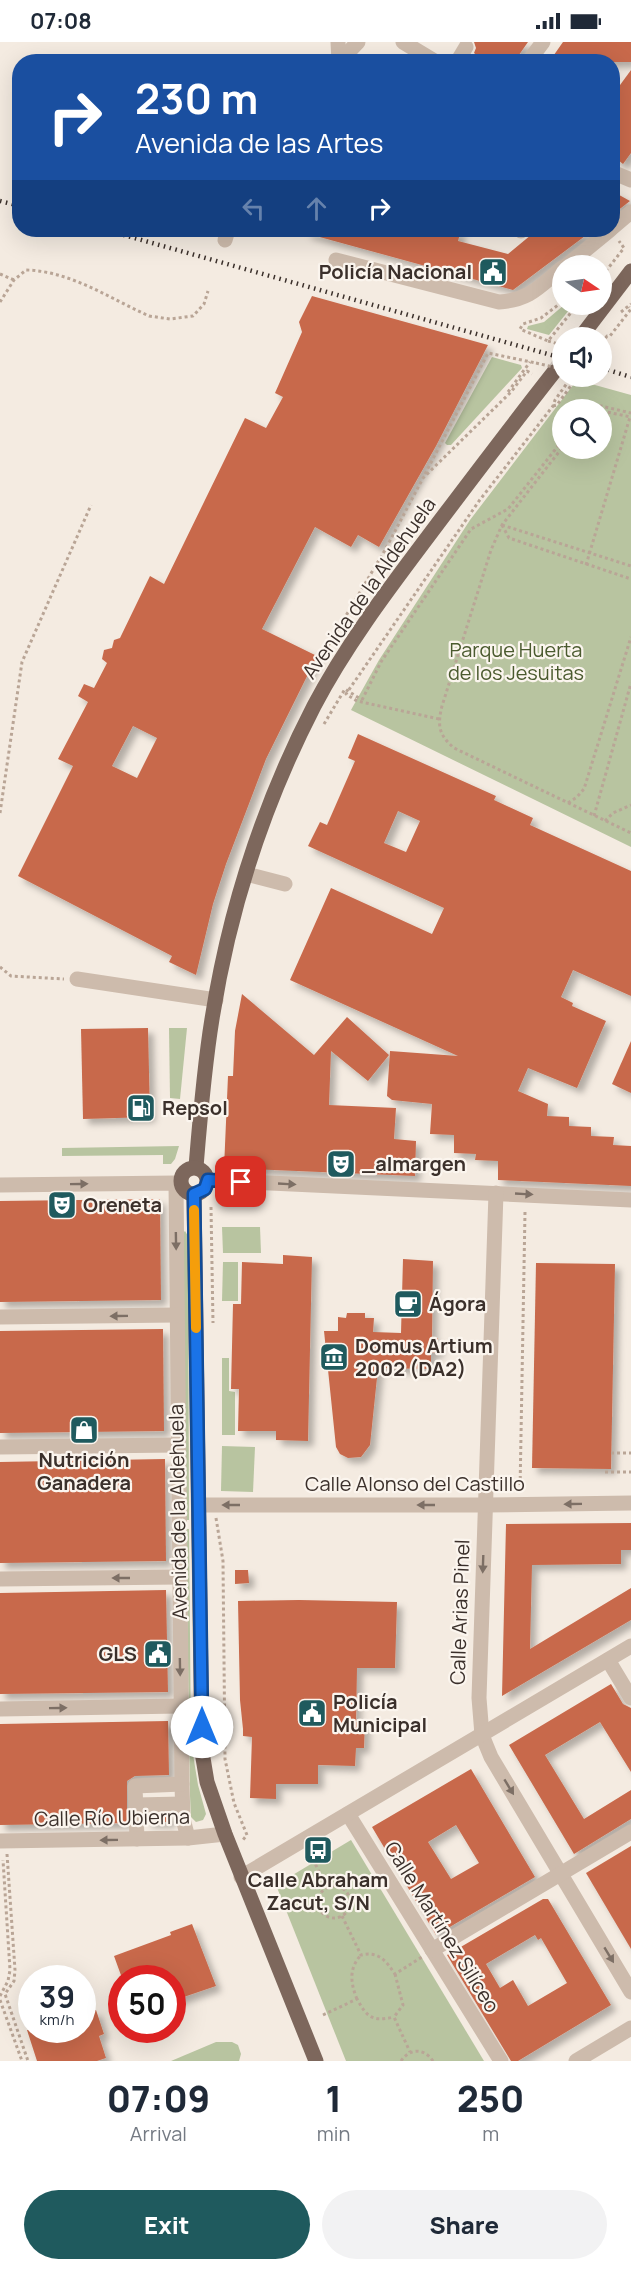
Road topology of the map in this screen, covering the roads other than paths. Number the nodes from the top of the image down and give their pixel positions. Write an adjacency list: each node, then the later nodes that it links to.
1 (358, 42): 4 (street)
2 (406, 42): 5 (street)
3 (466, 47): 6 (street)
4 (346, 54)
5 (424, 54)
6 (462, 54)
7 (631, 212): 8 (street)
8 (620, 224)
9 (606, 237): 10 (street)
10 (581, 255)
11 (336, 260): 13 (street)
12 (631, 271): 14 (main road)
13 (552, 277)
14 (588, 327)
15 (552, 378): 16 (main road, Avenida de la Aldehuela)
16 (246, 874): 17 (street); 19 (main road, Avenida de la Aldehuela)
17 (285, 884)
18 (77, 979): 19 (street)
19 (216, 1000): 20 (main road, Avenida de la Aldehuela)
20 (196, 1167): 21 (main road); 23 (main road)
21 (208, 1180): 23 (main road); 24 (street, one-way to 24)
22 (0, 1185): 23 (street, one-way to 23)
23 (184, 1187): 26 (street, Avenida de la Aldehuela, one-way to 26); 31 (main road, Avenida de la Aldehuela)
24 (496, 1193): 25 (street, one-way to 25); 32 (street, Calle Arias Pinel)
25 (631, 1200)
26 (177, 1315): 27 (street, one-way to 27); 28 (street, Avenida de la Aldehuela)
27 (0, 1317)
28 (178, 1445): 29 (street); 33 (street, Avenida de la Aldehuela)
29 (0, 1447)
30 (631, 1503): 32 (street, Calle Alonso del Castillo, one-way to 32)
31 (206, 1505): 32 (street, Calle Alonso del Castillo, one-way to 31); 46 (main road, Avenida de la Aldehuela)
32 (484, 1505): 40 (street, Calle Arias Pinel, one-way to 40)
33 (179, 1577): 34 (street, one-way to 34); 38 (street, Avenida de la Aldehuela, one-way to 38)
34 (0, 1579)
35 (631, 1646): 36 (street)
36 (608, 1660): 37 (street); 40 (street)
37 (631, 1698)
38 (181, 1706): 39 (street, one-way to 38); 41 (street, Avenida de la Aldehuela)
39 (0, 1709)
40 (483, 1735): 42 (street); 48 (street, Calle Arias Pinel, one-way to 48)
41 (182, 1794): 44 (street, Avenida de la Aldehuela); 45 (street)
42 (348, 1814): 49 (street); 50 (street, Calle Martínez Silíceo)
43 (631, 1832): 48 (street)
44 (188, 1838): 45 (street, Calle Río Ubierna); 46 (street, Calle Río Ubierna)
45 (137, 1839): 47 (street, Calle Río Ubierna, one-way to 47)
46 (227, 1840): 49 (main road, Avenida de la Aldehuela)
47 (3, 1847)
48 (561, 1874): 50 (street); 51 (street, Calle Arias Pinel, one-way to 51)
49 (241, 1877): 53 (main road, Avenida de la Aldehuela)
50 (432, 1950): 54 (street, Calle Martínez Silíceo)
51 (631, 1992)
52 (631, 2028): 55 (street)
53 (316, 2061)
54 (501, 2061)
55 (576, 2061)

